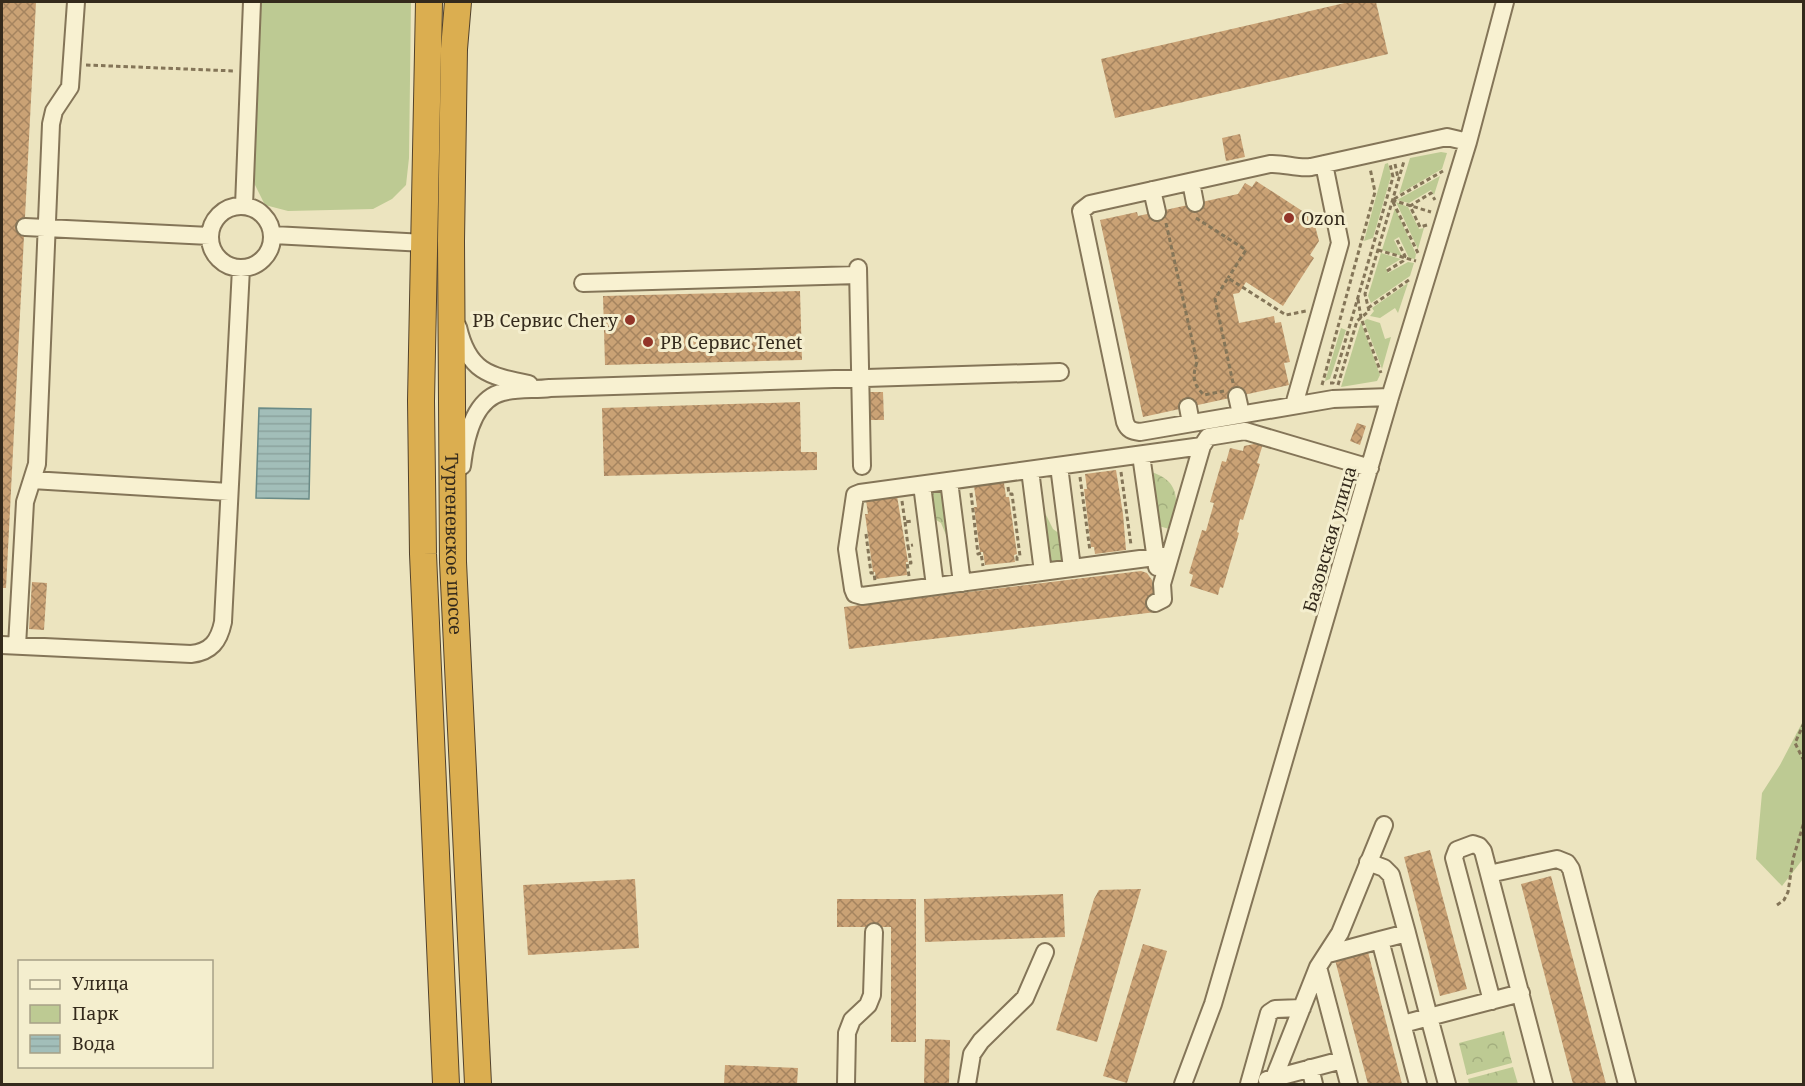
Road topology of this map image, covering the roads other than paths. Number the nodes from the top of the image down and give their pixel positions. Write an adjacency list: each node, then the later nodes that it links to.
1 (76, 2): 14 (street)
2 (252, 2): 10 (street)
3 (429, 2): 17 (highway, Тургеневское шоссе)
4 (458, 2): 19 (highway, Тургеневское шоссе)
5 (1505, 2): 6 (street, Базовская улица)
6 (1468, 142): 7 (street); 25 (street, Базовская улица)
7 (1324, 164): 8 (street); 26 (street)
8 (1191, 182): 9 (street); 11 (street)
9 (1152, 190): 12 (street); 27 (street)
10 (244, 206): 15 (street); 16 (street)
11 (1194, 210)
12 (1161, 213)
13 (25, 227): 14 (street)
14 (48, 227): 16 (street); 34 (street)
15 (273, 235): 17 (street); 18 (street)
16 (210, 236): 18 (street)
17 (424, 243): 62 (highway, Тургеневское шоссе)
18 (241, 268): 37 (street)
19 (451, 283): 23 (street); 39 (highway, Тургеневское шоссе)
20 (583, 283): 22 (street)
21 (1060, 372): 22 (street)
22 (860, 378): 23 (street); 30 (street)
23 (550, 388): 39 (street)
24 (1232, 392): 27 (street)
25 (1390, 397): 26 (street); 32 (street, Базовская улица)
26 (1294, 405): 27 (street)
27 (1241, 414)
28 (1202, 446): 29 (street); 32 (street); 38 (street)
29 (1141, 455): 31 (street); 38 (street)
30 (862, 466)
31 (1059, 466): 33 (street); 40 (street)
32 (1370, 468): 66 (street, Базовская улица)
33 (1030, 470): 35 (street); 41 (street)
34 (33, 480): 37 (street); 45 (street)
35 (949, 481): 36 (street); 42 (street)
36 (922, 484): 43 (street); 43 (street)
37 (229, 492): 45 (street)
38 (1162, 556): 40 (street); 44 (street)
39 (453, 562): 63 (highway, Тургеневское шоссе)
40 (1072, 568): 41 (street)
41 (1043, 572): 42 (street)
42 (962, 583): 43 (street)
43 (935, 586)
44 (1155, 603)
45 (9, 645)
46 (1384, 825): 47 (street)
47 (1368, 862): 50 (street); 53 (street)
48 (1489, 874): 54 (street); 55 (street); 71 (street)
49 (874, 932): 64 (street)
50 (1407, 933): 51 (street); 57 (street)
51 (1380, 940): 53 (street); 58 (street)
52 (1045, 952): 65 (street)
53 (1323, 961): 56 (street); 59 (street)
54 (1521, 993): 55 (street); 70 (street)
55 (1492, 1001): 57 (street)
56 (1302, 1008): 61 (street); 61 (street)
57 (1429, 1017): 58 (street); 69 (street)
58 (1402, 1024): 68 (street)
59 (1342, 1060): 60 (street); 67 (street)
60 (1312, 1076): 61 (street)
61 (1274, 1078)
62 (446, 1084)
63 (478, 1084)
64 (846, 1084)
65 (967, 1084)
66 (1183, 1084)
67 (1349, 1084)
68 (1418, 1084)
69 (1447, 1084)
70 (1544, 1084)
71 (1627, 1084)

